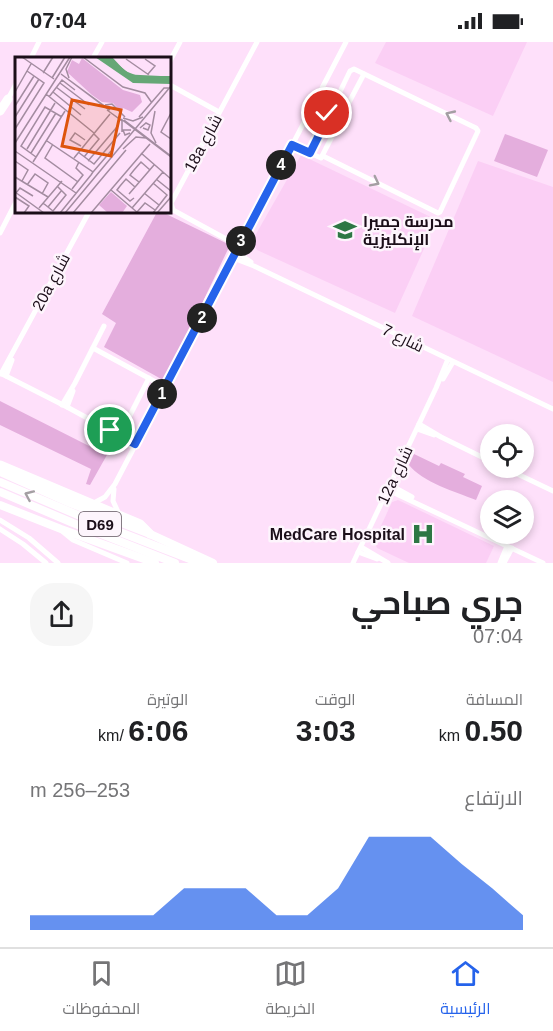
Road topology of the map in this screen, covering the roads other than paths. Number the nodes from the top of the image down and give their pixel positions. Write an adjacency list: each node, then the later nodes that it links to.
1 (39, 42): 6 (street)
2 (102, 42): 7 (street)
3 (180, 42): 8 (street)
4 (257, 42): 17 (street, 18a شارع)
5 (346, 42): 13 (street)
6 (32, 57)
7 (94, 57)
8 (171, 59)
9 (364, 74): 14 (street); 15 (street); 21 (street, one-way to 9)
10 (15, 86): 12 (street)
11 (171, 86): 17 (street)
12 (8, 99): 16 (highway)
13 (315, 101): 15 (street); 19 (street)
14 (346, 108): 15 (street); 18 (street)
15 (330, 109): 18 (street); 20 (street)
16 (0, 111)
17 (219, 112): 23 (street, 18a شارع)
18 (340, 121): 21 (street)
19 (292, 145): 20 (street); 27 (street)
20 (310, 153): 21 (street)
21 (323, 156)
22 (15, 204): 26 (street)
23 (171, 204)
24 (171, 207): 27 (street, 18a شارع)
25 (88, 213): 31 (street, 20a شارع)
26 (0, 233)
27 (236, 252): 30 (street, شارع 7); 33 (street)
28 (104, 326): 29 (street)
29 (93, 348): 32 (street); 34 (street)
30 (450, 361): 35 (street, شارع 7); 37 (street, 12a شارع)
31 (2, 374): 34 (street)
32 (149, 378): 33 (street); 36 (street)
33 (165, 387): 38 (street)
34 (65, 406): 38 (street)
35 (553, 409)
36 (124, 427)
37 (418, 427): 39 (street); 45 (street, 12a شارع)
38 (135, 444): 44 (street)
39 (480, 456)
40 (0, 465): 48 (highway)
41 (0, 472): 54 (main road)
42 (526, 478): 46 (street)
43 (0, 482): 63 (main road, D69, one-way to 43)
44 (114, 484): 48 (street); 50 (street)
45 (389, 488): 55 (street); 56 (street, 12a شارع)
46 (553, 491)
47 (0, 492): 62 (main road, D69)
48 (92, 504): 50 (highway)
49 (0, 505): 53 (main road)
50 (120, 516): 54 (highway)
51 (0, 520): 59 (street)
52 (0, 529): 58 (street)
53 (61, 530): 60 (street); 61 (main road)
54 (150, 534): 64 (main road)
55 (509, 547): 66 (street); 67 (street)
56 (360, 549): 57 (street); 65 (street, 12a شارع)
57 (386, 562)
58 (46, 563)
59 (58, 563)
60 (128, 563)
61 (155, 563)
62 (175, 563)
63 (200, 563)
64 (213, 563)
65 (353, 563)
66 (502, 563)
67 (543, 563)

